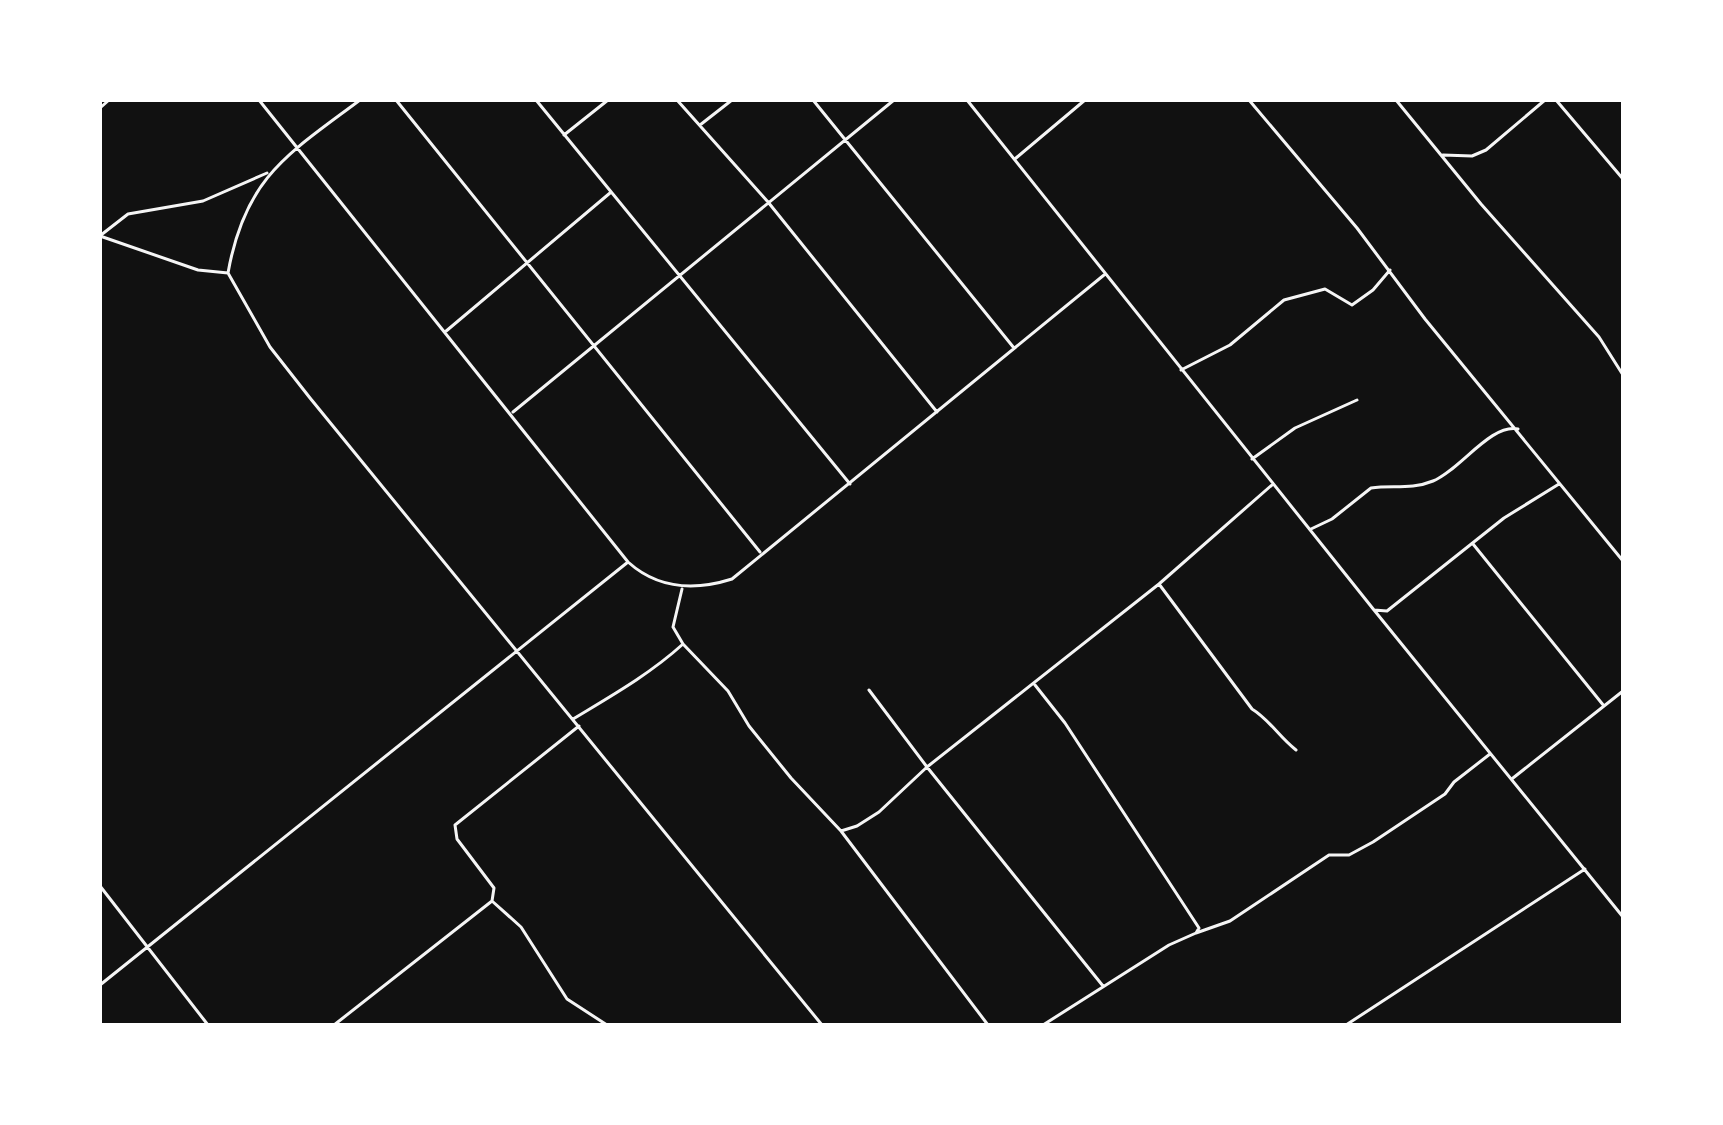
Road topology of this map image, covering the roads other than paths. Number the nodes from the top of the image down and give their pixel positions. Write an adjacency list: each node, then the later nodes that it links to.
1 (109, 100): 17 (street)
2 (259, 100): 21 (street)
3 (360, 100): 21 (street)
4 (396, 100): 29 (street)
5 (536, 100): 19 (street)
6 (608, 100): 19 (street)
7 (677, 100): 18 (street)
8 (732, 100): 18 (street)
9 (813, 100): 20 (street)
10 (894, 100): 20 (street)
11 (967, 100): 23 (street)
12 (1084, 100): 23 (street)
13 (1249, 100): 30 (street)
14 (1396, 100): 22 (street)
15 (1545, 100): 22 (street)
16 (1556, 100): 25 (street)
17 (100, 108)
18 (700, 125): 27 (street)
19 (564, 135): 26 (street)
20 (844, 139): 27 (street); 36 (street)
21 (296, 147): 24 (street); 34 (street)
22 (1443, 155): 38 (street)
23 (1016, 158): 33 (street)
24 (267, 173): 28 (street); 31 (street)
25 (1623, 179)
26 (611, 193): 29 (street); 32 (street)
27 (768, 202): 32 (street); 40 (street)
28 (100, 236): 31 (street)
29 (529, 264): 34 (street); 35 (street)
30 (1390, 270): 37 (street); 42 (street)
31 (228, 273): 56 (street)
32 (677, 275): 35 (street); 46 (street)
33 (1104, 275): 36 (street); 37 (street)
34 (445, 332): 41 (street)
35 (592, 345): 41 (street); 49 (street)
36 (1014, 348): 40 (street)
37 (1181, 370): 43 (street)
38 (1623, 375)
39 (1357, 400): 43 (street)
40 (937, 412): 46 (street)
41 (512, 413): 51 (street)
42 (1518, 429): 45 (street); 47 (street)
43 (1252, 459): 44 (street)
44 (1273, 484): 47 (street); 52 (street)
45 (1559, 484): 48 (street); 50 (street)
46 (851, 485): 49 (street)
47 (1311, 529): 54 (street)
48 (1473, 544): 54 (street); 60 (street)
49 (761, 553): 53 (street)
50 (1623, 561)
51 (628, 562): 53 (street); 56 (street)
52 (1159, 584): 57 (street); 63 (street)
53 (682, 587): 55 (street)
54 (1374, 610): 64 (street)
55 (683, 644): 61 (street); 67 (street)
56 (515, 650): 61 (street); 73 (street)
57 (1035, 685): 65 (street); 72 (street)
58 (869, 690): 65 (street)
59 (1623, 691): 60 (street)
60 (1604, 706): 66 (street)
61 (573, 719): 62 (street)
62 (579, 726): 70 (street); 79 (street)
63 (1296, 750)
64 (1491, 753): 66 (street); 72 (street)
65 (927, 767): 67 (street); 75 (street)
66 (1512, 779): 68 (street)
67 (841, 831): 80 (street)
68 (1585, 869): 71 (street); 82 (street)
69 (100, 886): 73 (street)
70 (492, 901): 77 (street); 78 (street)
71 (1623, 917)
72 (1196, 933): 75 (street)
73 (148, 947): 74 (street); 76 (street)
74 (100, 985)
75 (1103, 986): 81 (street)
76 (208, 1025)
77 (334, 1025)
78 (607, 1025)
79 (822, 1025)
80 (988, 1025)
81 (1043, 1025)
82 (1346, 1025)

